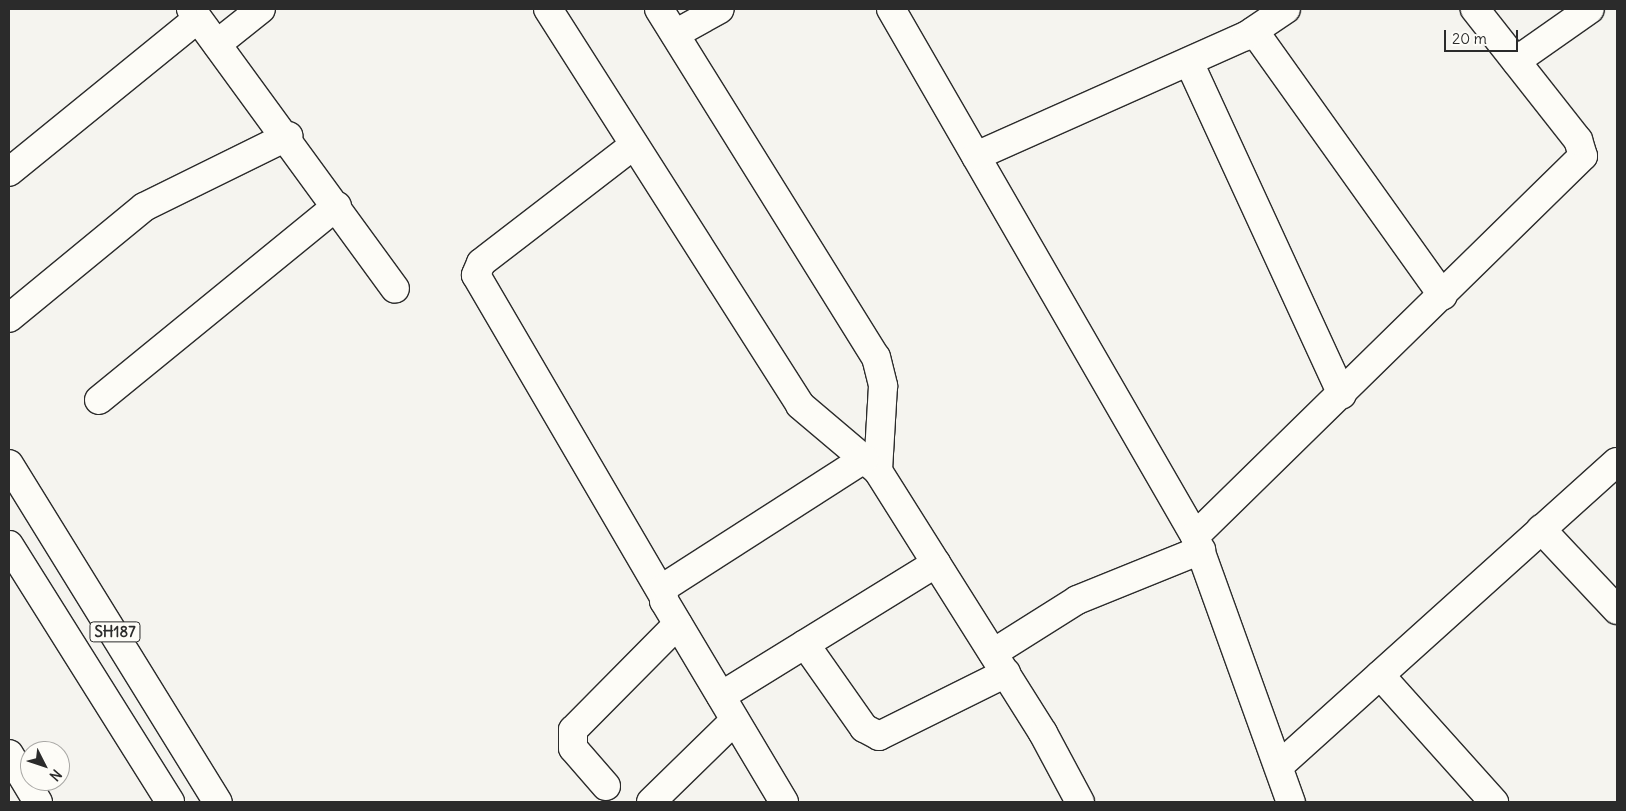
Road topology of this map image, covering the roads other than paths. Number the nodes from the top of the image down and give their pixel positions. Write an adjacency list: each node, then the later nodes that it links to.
1 (261, 9): 12 (street)
2 (548, 9): 16 (street)
3 (659, 9): 11 (street)
4 (720, 9): 11 (street)
5 (890, 9): 17 (street)
6 (1286, 9): 10 (street)
7 (1475, 9): 13 (street)
8 (1590, 9): 13 (street)
9 (194, 14): 12 (street); 18 (street)
10 (1254, 31): 14 (street); 21 (street)
11 (674, 34): 27 (street)
12 (217, 44): 15 (street)
13 (1516, 61): 21 (street)
14 (1189, 62): 17 (street); 23 (street)
15 (288, 136): 19 (street); 22 (street)
16 (634, 145): 27 (street); 32 (street)
17 (976, 156): 29 (street)
18 (9, 172)
19 (337, 206): 20 (street); 24 (street)
20 (395, 289)
21 (1443, 296): 23 (street)
22 (9, 318)
23 (1342, 394): 29 (street)
24 (99, 400)
25 (1617, 462): 28 (street)
26 (9, 464): 43 (street, SH187)
27 (871, 465): 31 (street); 32 (street)
28 (1541, 529): 33 (street); 37 (street)
29 (1198, 543): 36 (street); 41 (street)
30 (9, 545): 45 (street, SH187)
31 (936, 563): 35 (street); 36 (street)
32 (663, 595): 34 (street)
33 (1617, 610)
34 (678, 624): 38 (street); 42 (street)
35 (805, 644): 36 (street); 38 (street)
36 (999, 663): 48 (street)
37 (1380, 675): 41 (street); 50 (street)
38 (721, 696): 39 (street)
39 (735, 720): 46 (street); 47 (street)
40 (9, 754): 44 (street)
41 (1280, 765): 49 (street)
42 (606, 786)
43 (210, 799)
44 (38, 802)
45 (170, 802)
46 (651, 802)
47 (784, 802)
48 (1080, 802)
49 (1291, 802)
50 (1494, 802)

